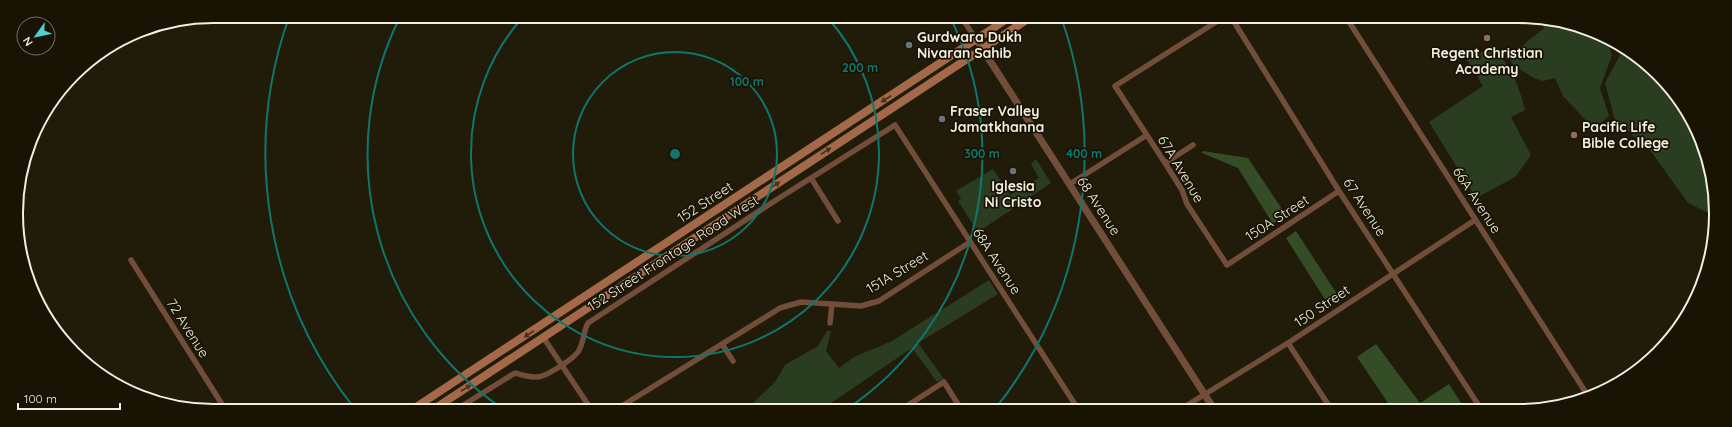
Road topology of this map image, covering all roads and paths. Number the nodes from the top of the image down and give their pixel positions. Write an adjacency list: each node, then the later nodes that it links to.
1 (965, 23): 7 (street, 68 Avenue)
2 (1001, 23): 7 (main road, 152 Street)
3 (1022, 23): 8 (main road, 152 Street)
4 (1215, 23): 10 (street, 67A Avenue)
5 (1235, 23): 15 (street, 67 Avenue)
6 (1349, 23): 16 (street, 66A Avenue)
7 (976, 39): 8 (street, 68 Avenue); 22 (main road, 152 Street, one-way to 22)
8 (982, 49): 14 (street, 68 Avenue); 25 (main road, 152 Street, one-way to 8)
9 (895, 126): 13 (street, 152 Street Frontage Road West); 18 (street, 68A Avenue)
10 (1147, 135): 12 (street, 67A Avenue); 14 (street)
11 (1193, 145): 12 (street)
12 (1165, 163): 20 (street, 67A Avenue)
13 (811, 178): 17 (street); 29 (street, 152 Street Frontage Road West)
14 (1070, 184): 31 (street, 68 Avenue)
15 (1339, 190): 20 (street, 150A Street); 21 (street, 67 Avenue)
16 (1475, 220): 21 (street, 150 Street); 30 (street, 66A Avenue)
17 (838, 221)
18 (970, 242): 23 (street, 151A Street); 40 (street, 68A Avenue)
19 (131, 260): 32 (street, 72 Avenue)
20 (1227, 265)
21 (1394, 273): 26 (street, 150 Street); 44 (street, 67 Avenue)
22 (582, 299): 25 (main road); 33 (main road, 152 Street, one-way to 33)
23 (832, 304): 24 (street); 27 (street, 151A Street)
24 (830, 323)
25 (543, 337): 29 (street); 34 (main road, 152 Street, one-way to 25)
26 (1288, 343): 31 (street, 150 Street); 43 (street)
27 (722, 344): 28 (street); 37 (street, 151A Street)
28 (733, 361)
29 (562, 365): 35 (street, 152 Street Frontage Road West); 36 (street)
30 (1585, 392)
31 (1205, 394): 41 (street, 150 Street); 42 (street, 68 Avenue)
32 (222, 404)
33 (421, 404)
34 (442, 404)
35 (465, 404)
36 (587, 404)
37 (625, 404)
38 (910, 404): 39 (street)
39 (958, 404)
40 (1075, 404)
41 (1189, 404)
42 (1211, 404)
43 (1328, 404)
44 (1478, 404)

